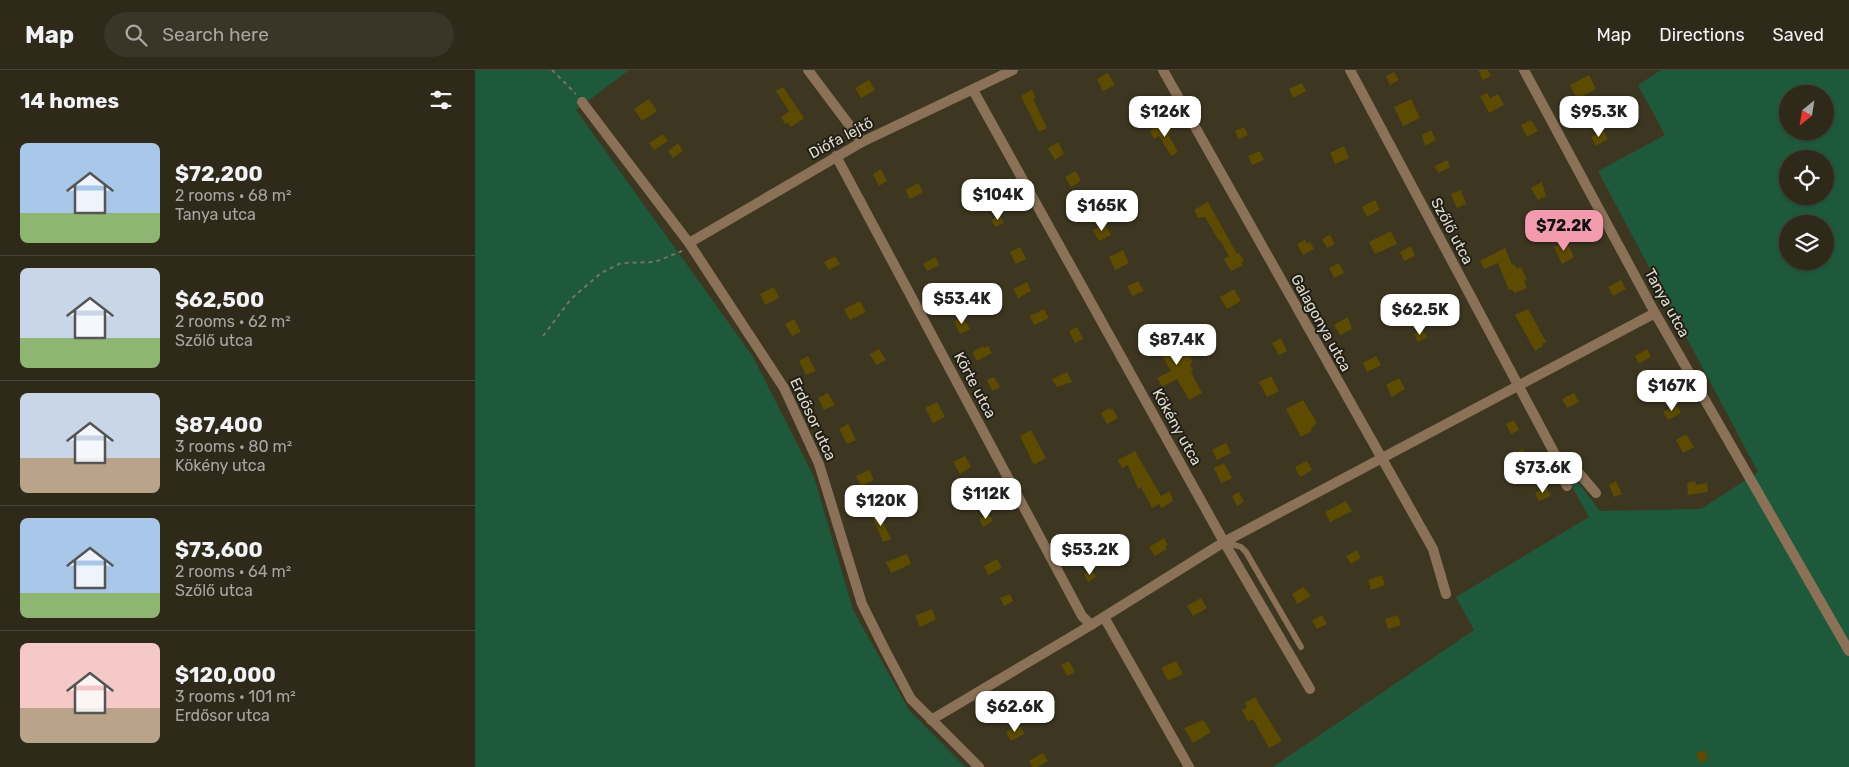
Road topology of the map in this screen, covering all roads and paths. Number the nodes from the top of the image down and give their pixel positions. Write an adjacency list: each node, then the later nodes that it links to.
1 (552, 70): 9 (path)
2 (557, 70): 9 (path)
3 (807, 70): 12 (street)
4 (1013, 70): 8 (street, Diófa lejtő)
5 (1163, 70): 19 (street, Galagonya utca)
6 (1350, 70): 17 (street, Szőlő utca)
7 (1524, 70): 15 (street, Tanya utca)
8 (995, 74): 10 (street, Diófa lejtő)
9 (557, 75): 11 (path)
10 (973, 90): 12 (street, Diófa lejtő); 22 (street, Kökény utca)
11 (582, 102): 14 (street, Erdősor utca)
12 (862, 142): 13 (street, Diófa lejtő)
13 (836, 156): 14 (street, Diófa lejtő); 25 (street, Körte utca)
14 (690, 244): 16 (path); 29 (street, Erdősor utca)
15 (1655, 313): 17 (street); 27 (street, Tanya utca)
16 (543, 336)
17 (1517, 387): 18 (street, Szőlő utca); 19 (street)
18 (1557, 458): 20 (street, Szőlő utca); 21 (street, Szőlő utca)
19 (1381, 460): 22 (street); 23 (street, Galagonya utca)
20 (1567, 486)
21 (1596, 493)
22 (1223, 542): 24 (street); 26 (lane); 28 (street, Kökény utca)
23 (1445, 594)
24 (1104, 617): 25 (street); 31 (street)
25 (1091, 625): 29 (street)
26 (1301, 647)
27 (1849, 651)
28 (1309, 689)
29 (931, 720): 30 (street, Erdősor utca)
30 (979, 767)
31 (1189, 767)

